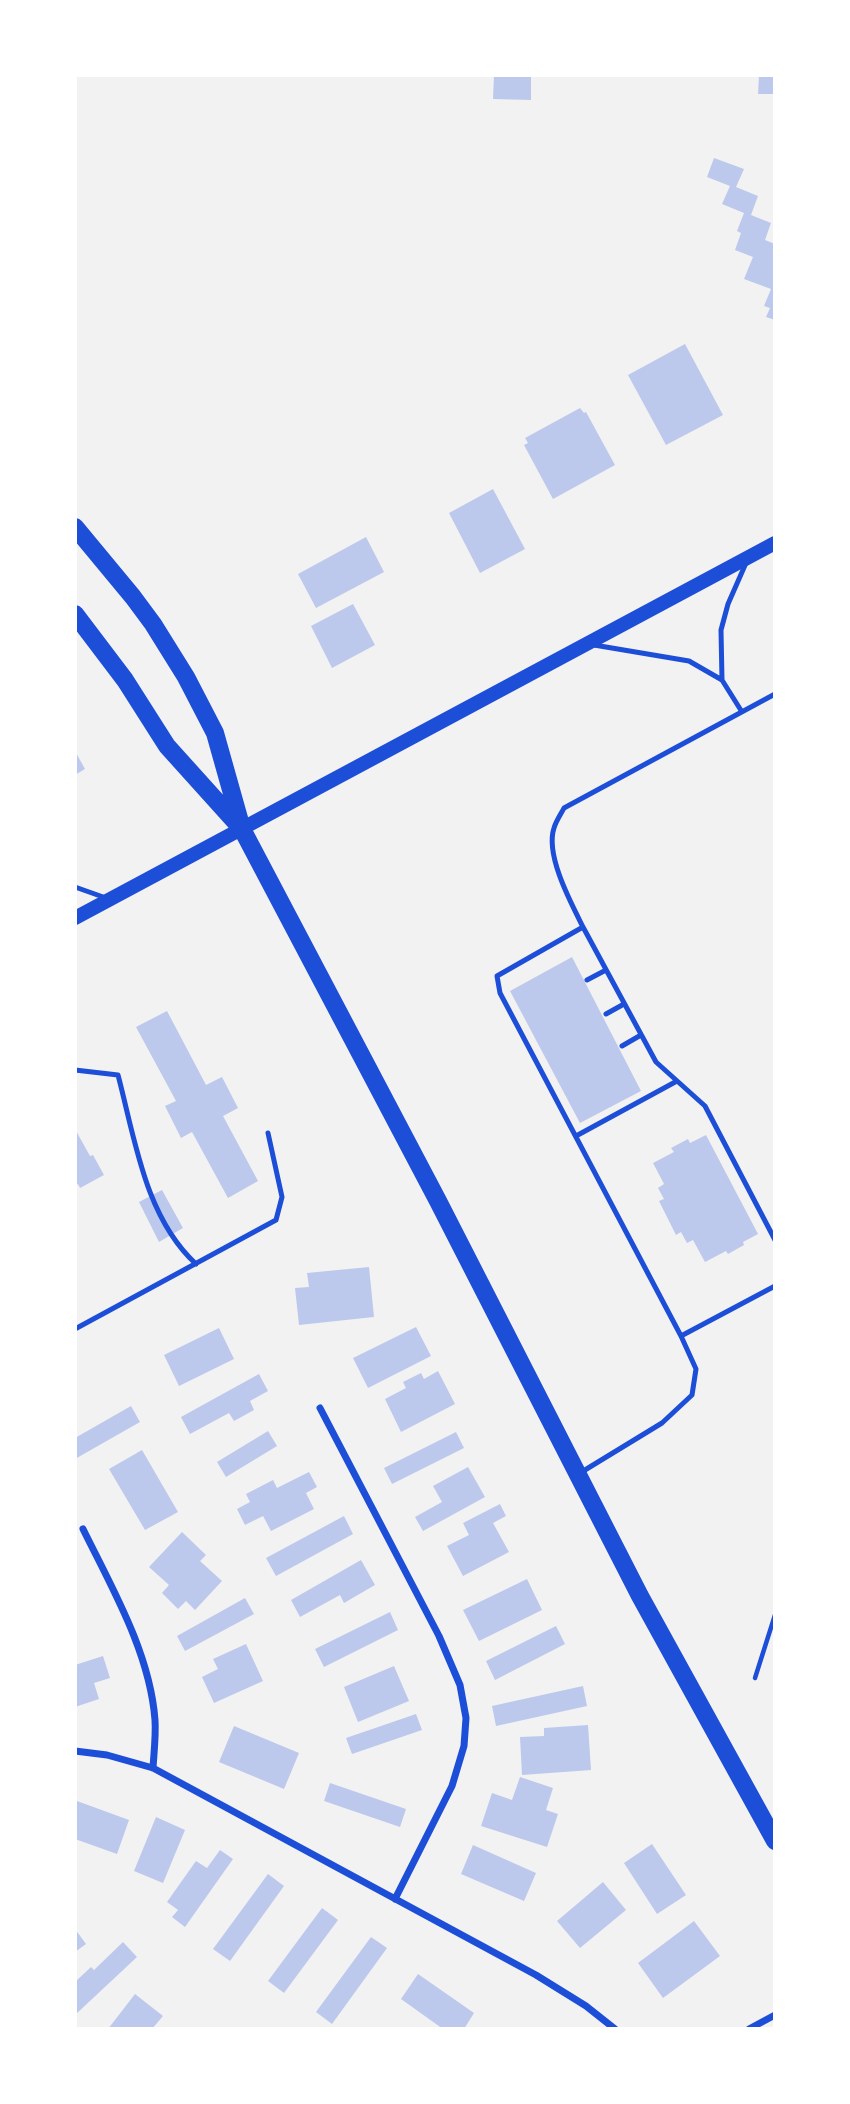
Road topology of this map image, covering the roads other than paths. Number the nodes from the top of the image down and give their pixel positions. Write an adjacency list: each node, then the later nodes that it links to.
1 (75, 527): 10 (main road)
2 (775, 543): 3 (main road)
3 (748, 557): 6 (main road); 7 (lane)
4 (75, 614): 5 (main road)
5 (82, 630): 10 (main road)
6 (587, 644): 7 (lane); 10 (main road)
7 (722, 680): 9 (lane)
8 (775, 694): 9 (lane)
9 (741, 712): 14 (lane)
10 (242, 829): 12 (main road); 35 (main road)
11 (75, 887): 12 (lane)
12 (109, 899): 13 (main road)
13 (75, 918)
14 (583, 927): 15 (lane); 20 (lane)
15 (606, 970): 16 (lane); 17 (lane)
16 (587, 980)
17 (624, 1004): 18 (lane); 21 (lane)
18 (606, 1014)
19 (521, 1016): 20 (lane)
20 (514, 1020): 24 (lane)
21 (641, 1035): 22 (lane); 26 (lane)
22 (622, 1046)
23 (539, 1051): 24 (lane)
24 (532, 1054): 28 (lane)
25 (75, 1070): 30 (lane)
26 (677, 1081): 28 (lane); 29 (lane)
27 (268, 1133): 30 (lane)
28 (576, 1136): 33 (lane)
29 (775, 1240)
30 (196, 1264): 32 (lane)
31 (775, 1286): 33 (lane)
32 (75, 1329)
33 (681, 1336): 35 (lane)
34 (320, 1408): 40 (street)
35 (577, 1475): 39 (main road)
36 (83, 1529): 38 (street)
37 (75, 1751): 38 (street)
38 (153, 1768): 40 (street)
39 (775, 1840)
40 (395, 1899): 42 (street)
41 (775, 2015): 43 (street)
42 (615, 2029)
43 (749, 2029)

